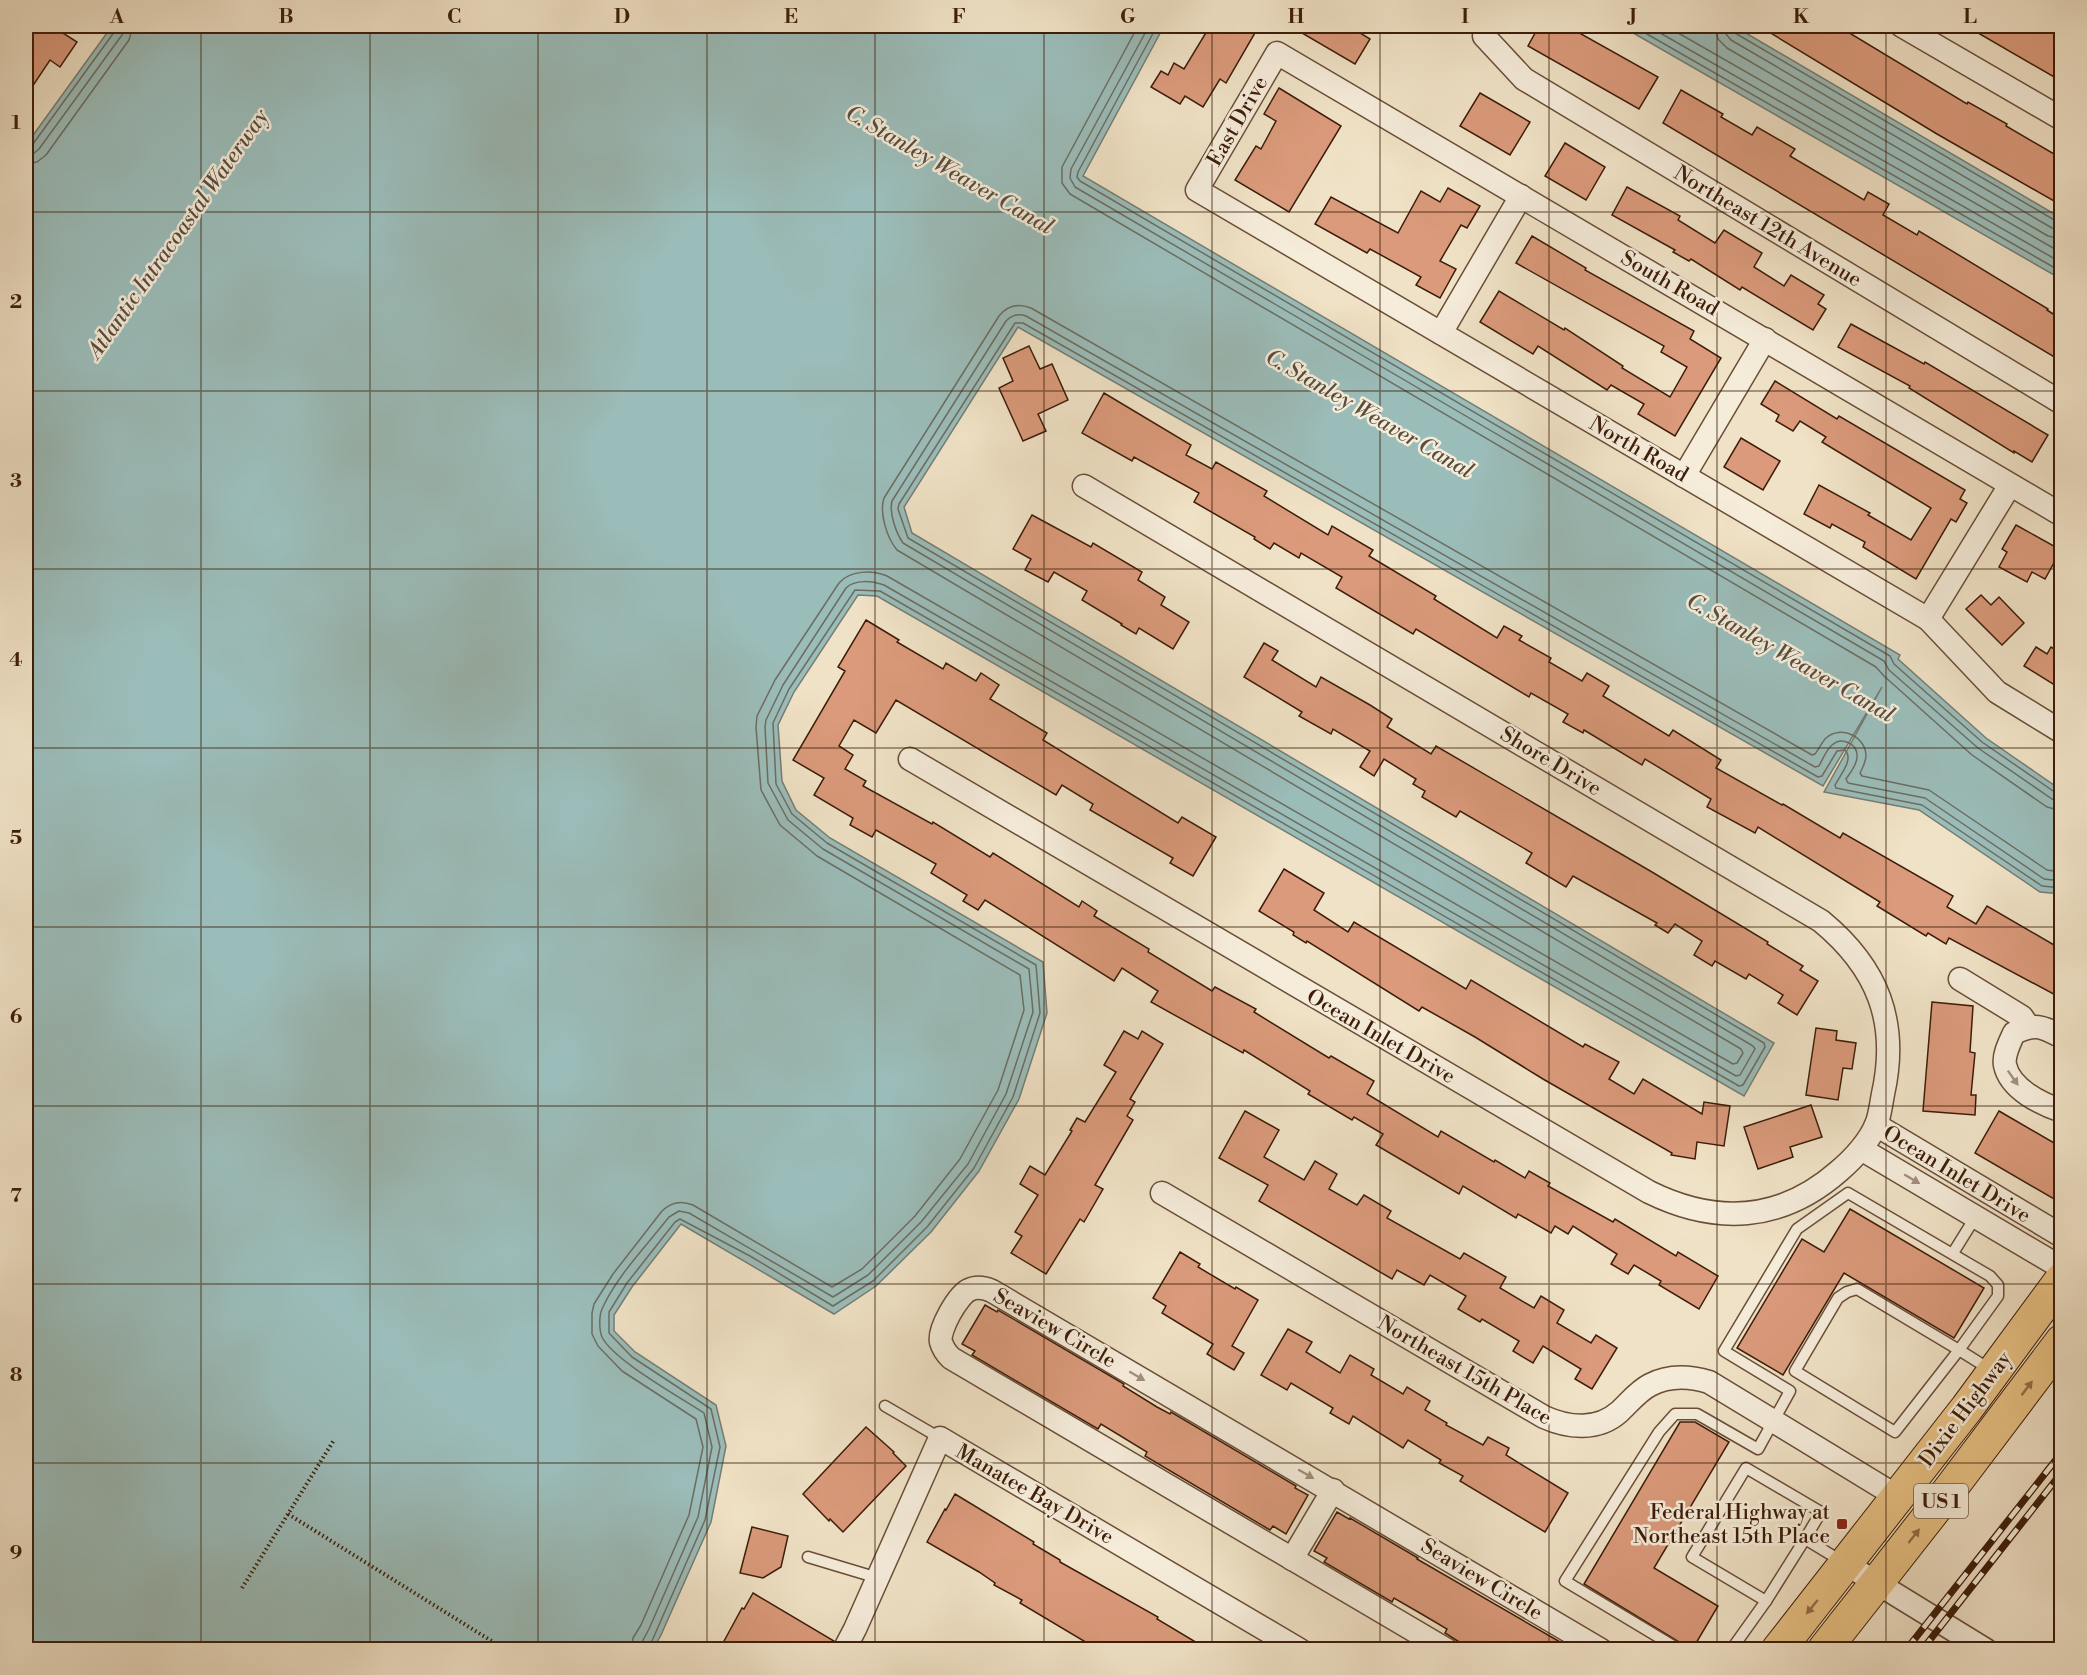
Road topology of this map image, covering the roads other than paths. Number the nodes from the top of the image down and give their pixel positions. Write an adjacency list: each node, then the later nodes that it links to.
1 (1902, 26): 4 (street)
2 (1484, 36): 9 (street, Northeast 12th Avenue)
3 (1277, 53): 5 (street, East Drive); 6 (street, South Road)
4 (2061, 119)
5 (1197, 190): 7 (street, North Road)
6 (1521, 196): 7 (street); 8 (street, South Road)
7 (1441, 333): 10 (street, North Road)
8 (1765, 339): 10 (street); 11 (street, South Road)
9 (2061, 404)
10 (1684, 476): 14 (street, North Road)
11 (2010, 485): 13 (street, South Road); 14 (street)
12 (1084, 486): 21 (street, Shore Drive)
13 (2061, 515)
14 (1928, 619): 15 (street, North Road)
15 (2061, 732)
16 (910, 759): 22 (street, Ocean Inlet Drive)
17 (1960, 979): 18 (street)
18 (2028, 1026): 19 (street); 20 (street, one-way to 20)
19 (2061, 1037)
20 (2061, 1111)
21 (1876, 1125): 22 (street, Ocean Inlet Drive); 25 (street, Ocean Inlet Drive)
22 (1861, 1149): 24 (street, Ocean Inlet Drive, one-way to 24)
23 (1162, 1193): 35 (street, Northeast 15th Place)
24 (1976, 1216): 26 (lane); 27 (street, Ocean Inlet Drive)
25 (2061, 1236)
26 (1953, 1254): 30 (lane); 33 (lane)
27 (2061, 1268)
28 (2061, 1279): 32 (main road, Dixie Highway / US 1)
29 (2061, 1341): 46 (main road, Dixie Highway / US 1, one-way to 29)
30 (1959, 1350): 31 (lane); 31 (lane); 32 (lane)
31 (1795, 1371): 33 (lane)
32 (1994, 1372): 40 (main road, Dixie Highway / US 1)
33 (1790, 1391): 35 (lane)
34 (885, 1406): 36 (lane)
35 (1774, 1421): 37 (lane); 40 (street, Northeast 15th Place)
36 (940, 1438): 45 (street, Manatee Bay Drive); 50 (street, Manatee Bay Drive)
37 (1758, 1449): 38 (lane); 53 (lane)
38 (1746, 1468): 41 (lane); 47 (lane)
39 (1332, 1490): 43 (street); 43 (street, Seaview Circle, one-way to 39); 52 (street, Seaview Circle)
40 (1898, 1497): 44 (main road, Dixie Highway / US 1)
41 (1805, 1539): 44 (lane); 47 (lane)
42 (808, 1557): 45 (lane)
43 (1292, 1559): 48 (street, Seaview Circle)
44 (1846, 1564): 46 (street); 55 (main road, Dixie Highway / US 1, one-way to 55)
45 (878, 1578): 49 (street, Manatee Bay Drive)
46 (1878, 1582): 56 (main road, Dixie Highway / US 1); 57 (street)
47 (1766, 1601): 54 (lane)
48 (1423, 1643): 51 (street, Seaview Circle)
49 (844, 1650)
50 (1300, 1650)
51 (1448, 1650)
52 (1601, 1650)
53 (1680, 1650)
54 (1731, 1650)
55 (1778, 1650)
56 (1824, 1650)
57 (1986, 1650)

